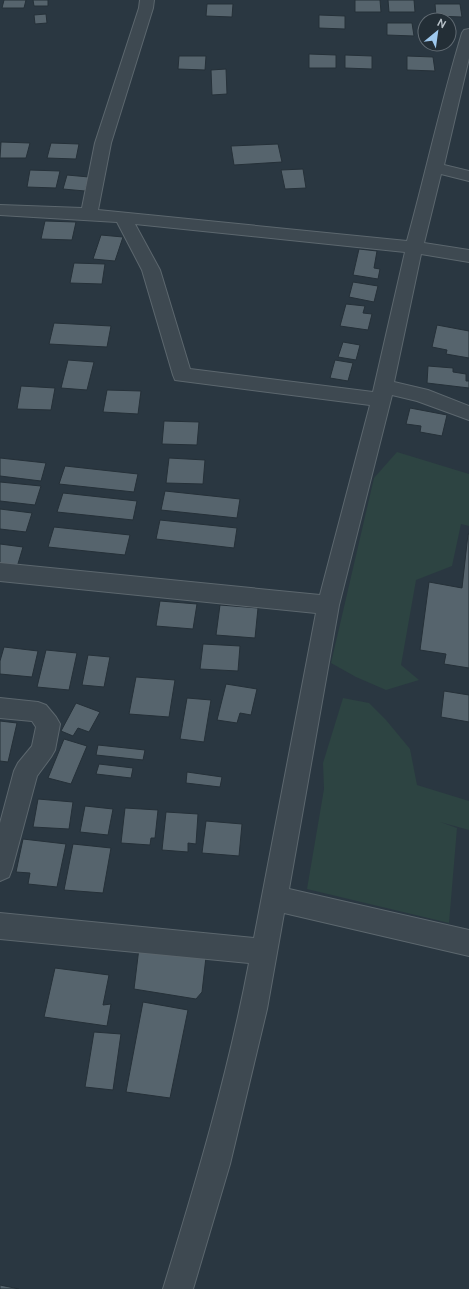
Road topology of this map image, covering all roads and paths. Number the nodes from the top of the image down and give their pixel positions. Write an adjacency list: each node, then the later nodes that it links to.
1 (147, 0): 6 (street)
2 (469, 32): 3 (street)
3 (435, 168): 4 (street); 8 (street)
4 (469, 176)
5 (0, 210): 6 (street)
6 (90, 214): 7 (street)
7 (123, 217): 8 (street); 10 (street)
8 (414, 247): 9 (street); 10 (street)
9 (469, 256)
10 (382, 393): 11 (street); 13 (street)
11 (469, 413)
12 (0, 572): 13 (street)
13 (328, 605): 16 (street)
14 (0, 708): 15 (street)
15 (0, 869)
16 (274, 898): 18 (street); 19 (street)
17 (0, 926): 19 (street)
18 (469, 942)
19 (264, 952): 20 (street)
20 (178, 1289)

